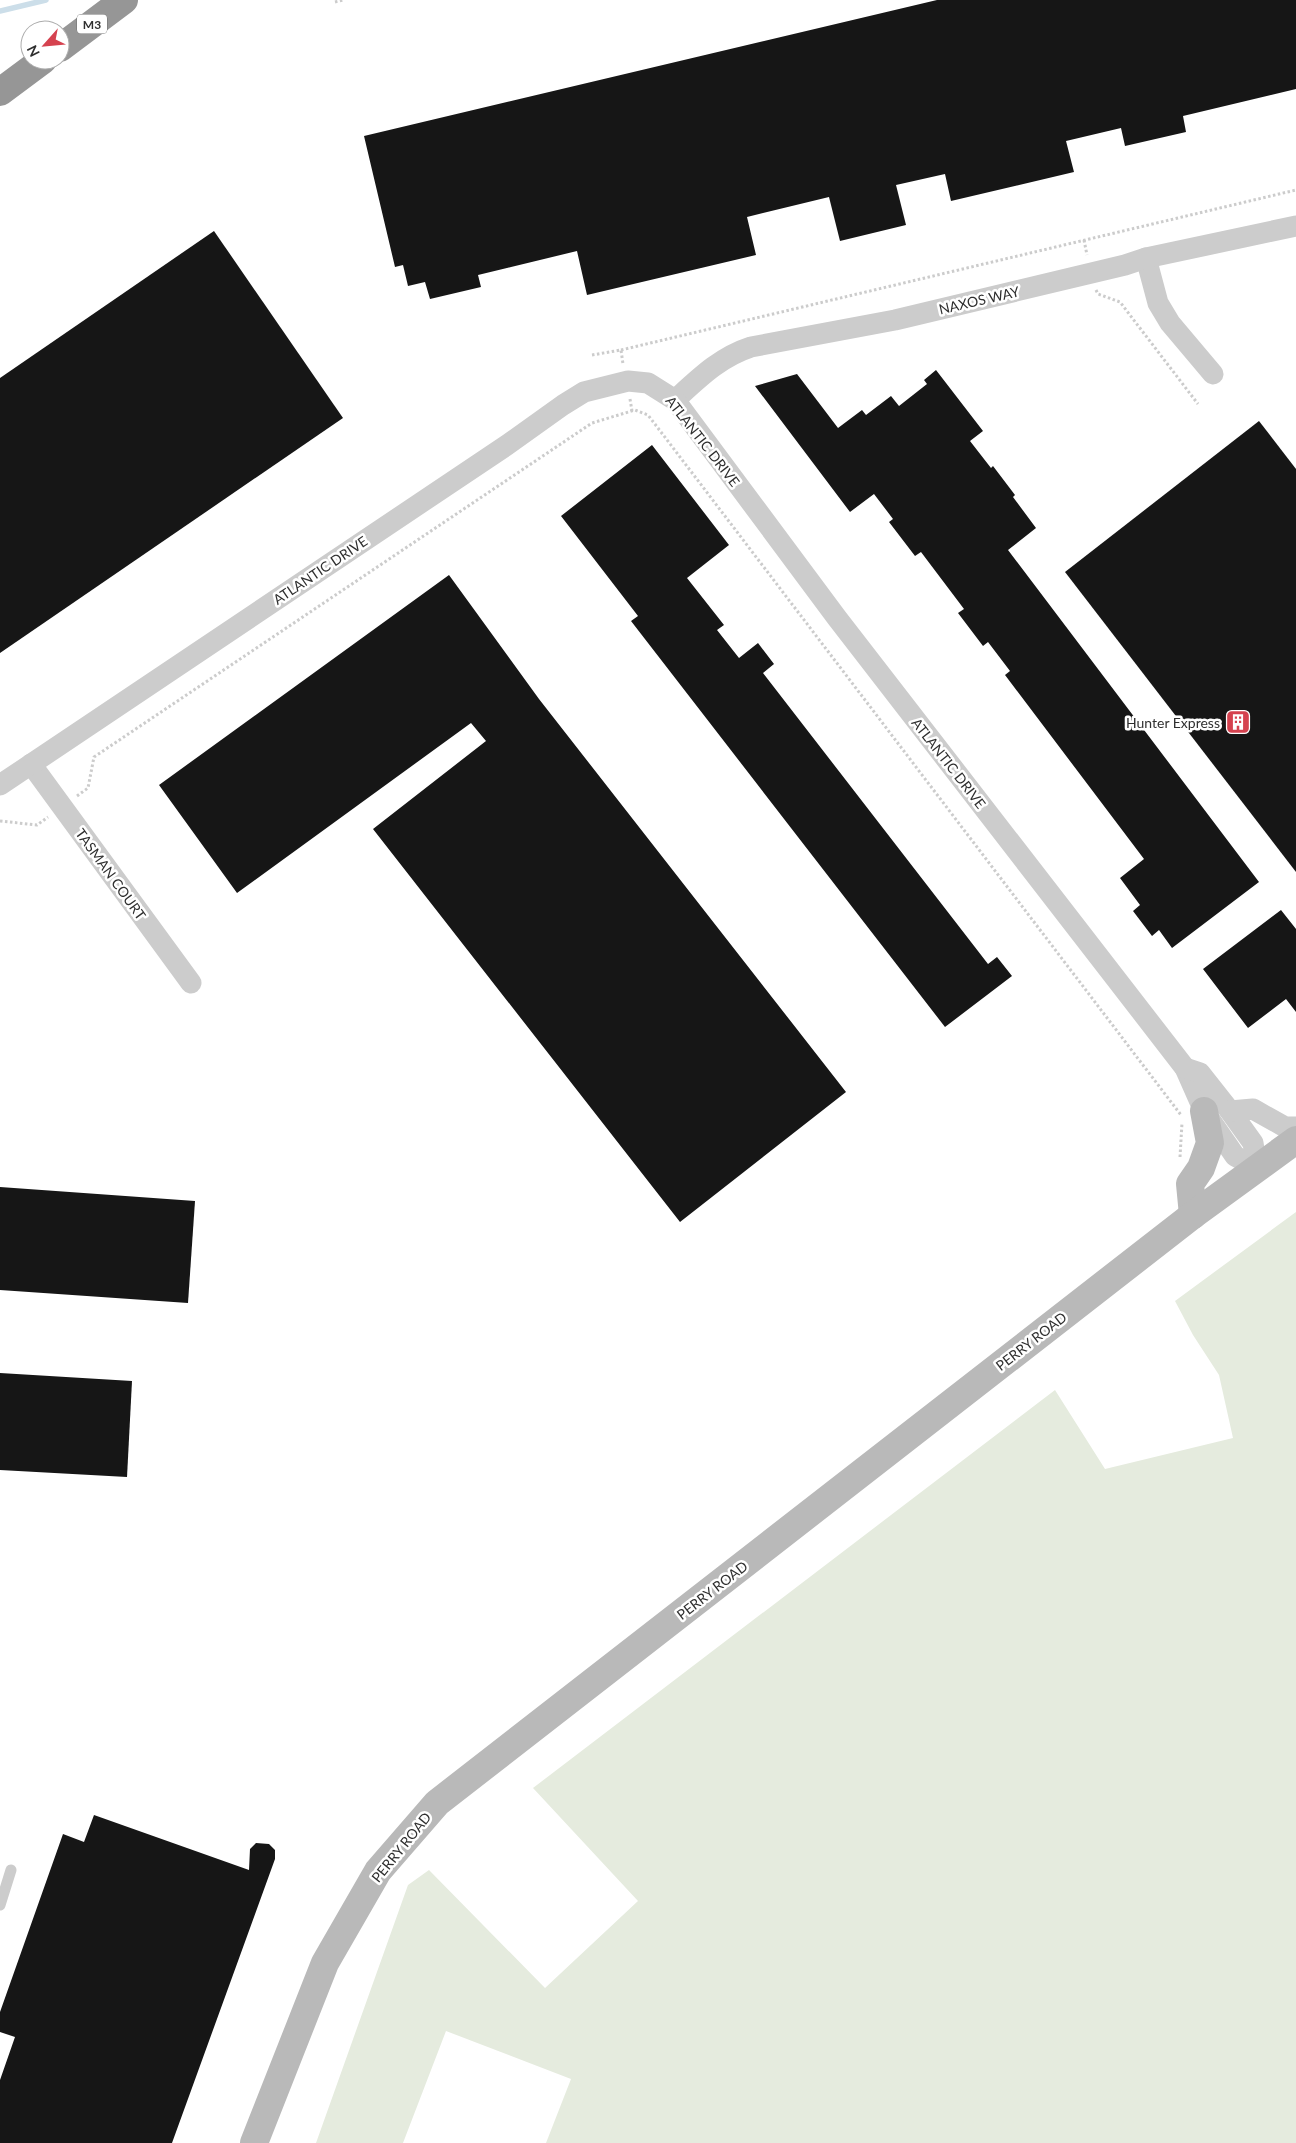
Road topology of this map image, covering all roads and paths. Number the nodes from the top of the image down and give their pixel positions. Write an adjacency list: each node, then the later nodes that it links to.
1 (124, 0): 4 (highway, M3)
2 (344, 0): 3 (path)
3 (335, 2)
4 (70, 40)
5 (30, 70): 6 (highway)
6 (10, 85)
7 (1296, 190): 9 (path)
8 (1296, 226): 10 (street, NAXOS WAY)
9 (1084, 240): 11 (path); 12 (path)
10 (1146, 258): 11 (street, NAXOS WAY); 13 (street)
11 (1092, 273): 14 (street, NAXOS WAY); 15 (path)
12 (621, 350)
13 (1213, 374)
14 (675, 400): 16 (street, ATLANTIC DRIVE); 21 (street, ATLANTIC DRIVE)
15 (1198, 404)
16 (31, 764): 17 (street, ATLANTIC DRIVE); 18 (street, TASMAN COURT)
17 (0, 785)
18 (62, 806): 19 (path); 20 (street, TASMAN COURT); 24 (path)
19 (0, 821)
20 (191, 983)
21 (1217, 1111): 22 (street); 24 (main road); 25 (street, ATLANTIC DRIVE)
22 (1296, 1127)
23 (1296, 1140): 25 (main road, PERRY ROAD)
24 (1201, 1168): 26 (main road)
25 (1258, 1168): 26 (main road, PERRY ROAD)
26 (1192, 1215): 29 (main road, PERRY ROAD)
27 (11, 1870): 28 (lane)
28 (0, 1905)
29 (254, 2143)

